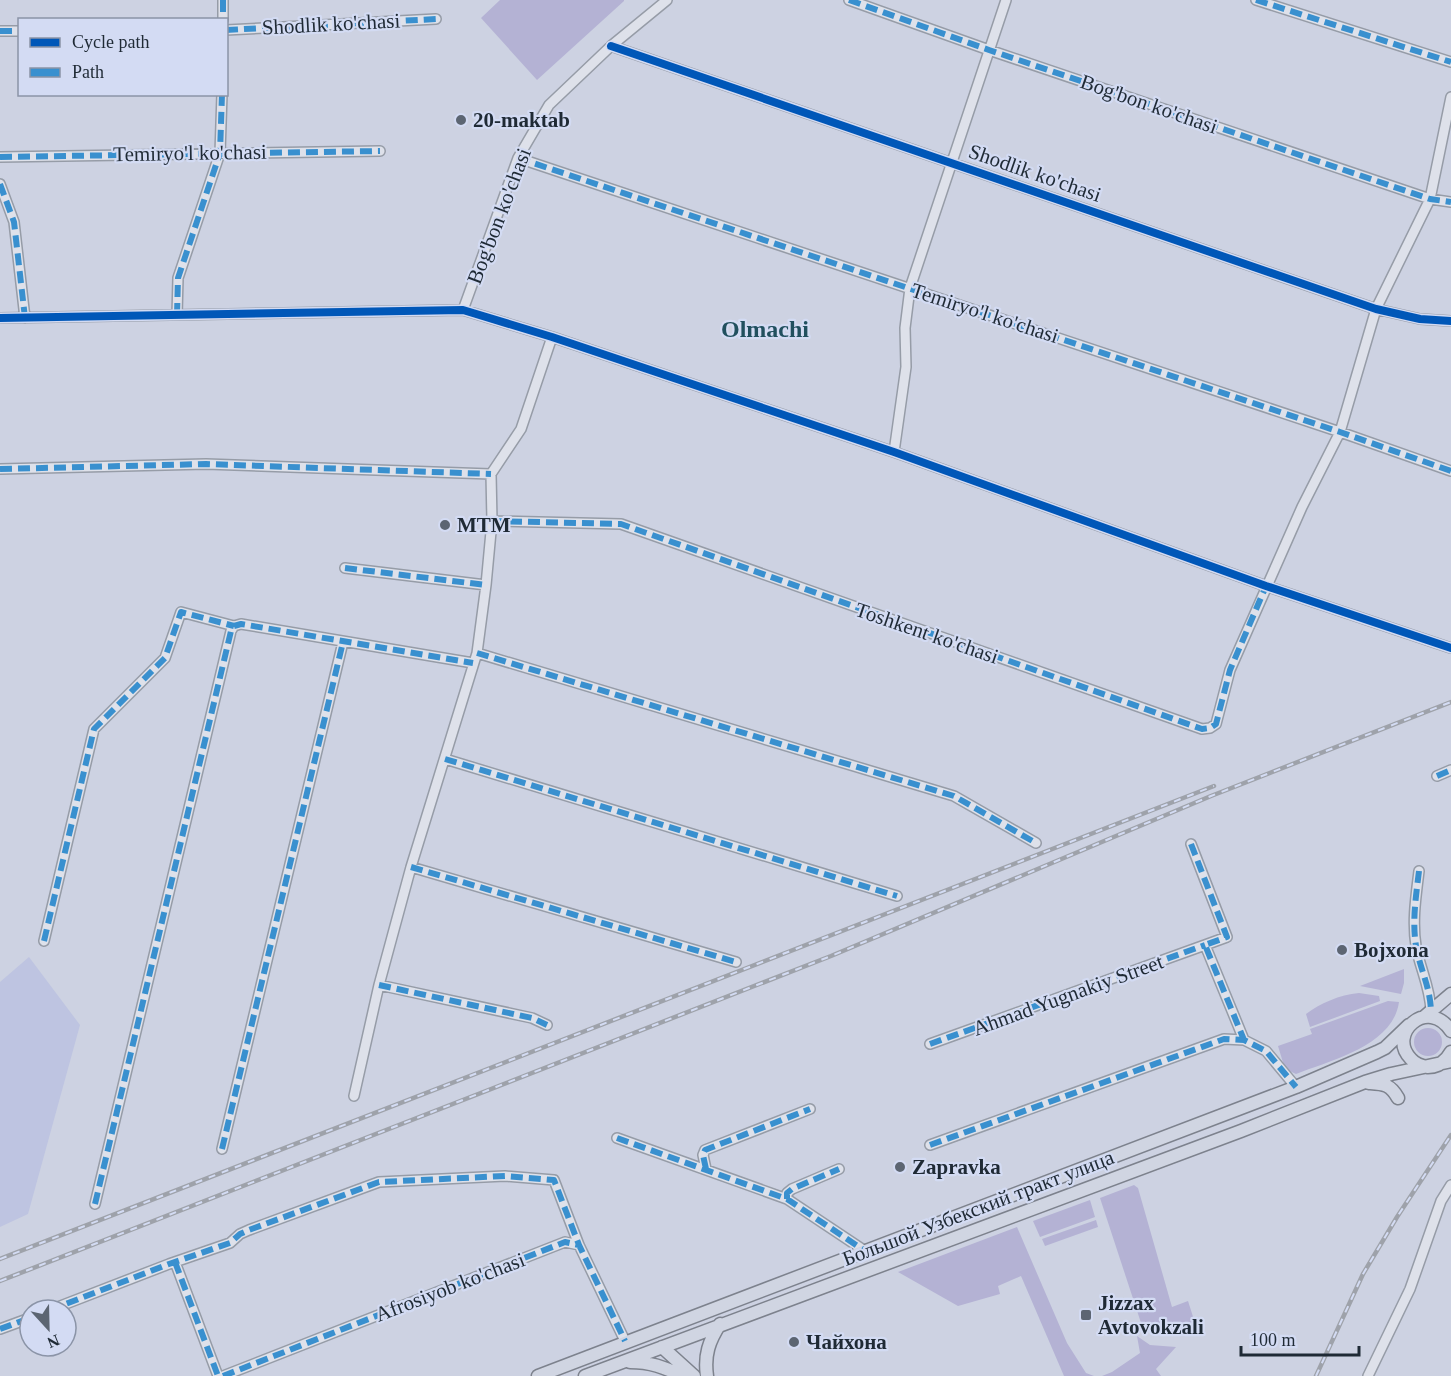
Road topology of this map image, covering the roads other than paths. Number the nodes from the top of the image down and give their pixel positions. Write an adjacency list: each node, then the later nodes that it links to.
1 (223, 0): 6 (street)
2 (667, 0): 11 (street, Bog'bon ko'chasi)
3 (849, 0): 12 (street, Bog'bon ko'chasi)
4 (1006, 0): 12 (street)
5 (1256, 0): 13 (street)
6 (223, 18)
7 (436, 19): 8 (street, Shodlik ko'chasi)
8 (228, 30)
9 (0, 31): 10 (street)
10 (18, 31)
11 (611, 46): 19 (street, Bog'bon ko'chasi); 20 (street, Shodlik ko'chasi)
12 (989, 50): 20 (street); 22 (street, Bog'bon ko'chasi)
13 (1451, 62)
14 (222, 96): 17 (street)
15 (1451, 97): 22 (street)
16 (380, 151): 17 (street, Temiryo'l ko'chasi)
17 (220, 153): 18 (street, Temiryo'l ko'chasi); 27 (street)
18 (0, 157)
19 (518, 158): 24 (street, Temiryo'l ko'chasi); 26 (street, Bog'bon ko'chasi)
20 (951, 163): 24 (street); 25 (street, Shodlik ko'chasi)
21 (0, 184): 29 (street)
22 (1430, 199): 23 (street, Bog'bon ko'chasi); 25 (street)
23 (1451, 202)
24 (910, 288): 32 (street, Temiryo'l ko'chasi); 33 (street)
25 (1376, 309): 30 (street, Shodlik ko'chasi); 32 (street)
26 (463, 310): 27 (street); 31 (street)
27 (177, 315): 29 (street)
28 (0, 318): 29 (street)
29 (25, 318)
30 (1451, 321)
31 (552, 337): 33 (street); 36 (street)
32 (1340, 432): 35 (street, Temiryo'l ko'chasi); 40 (street)
33 (894, 452): 40 (street)
34 (0, 469): 36 (street)
35 (1451, 471)
36 (491, 474): 37 (street)
37 (492, 521): 39 (street); 40 (street, Toshkent ko'chasi)
38 (345, 568): 39 (street)
39 (486, 585): 44 (street)
40 (1266, 586): 43 (street)
41 (234, 626): 42 (street); 54 (street); 81 (street)
42 (343, 642): 45 (street); 76 (street)
43 (1451, 648)
44 (477, 653): 45 (street); 49 (street)
45 (473, 663): 46 (street)
46 (445, 759): 51 (street); 53 (street)
47 (1451, 770): 48 (street)
48 (1437, 776)
49 (1036, 843)
50 (1191, 844): 55 (street, Ahmad Yugnakiy Street)
51 (411, 867): 56 (street); 57 (street)
52 (1419, 871): 59 (street)
53 (897, 896)
54 (44, 941)
55 (1205, 945): 64 (street); 65 (street, Ahmad Yugnakiy Street)
56 (736, 962)
57 (379, 986): 61 (street); 71 (street)
58 (1451, 994): 59 (main road, Большой Узбекский тракт улица)
59 (1430, 1015): 60 (main road); 62 (main road, Большой Узбекский тракт улица); 63 (main road)
60 (1451, 1021)
61 (547, 1025)
62 (1409, 1026): 68 (main road); 70 (main road, Большой Узбекский тракт улица)
63 (1451, 1031)
64 (1244, 1040): 70 (street); 75 (street)
65 (930, 1044)
66 (1451, 1052): 68 (main road)
67 (1451, 1061): 68 (main road)
68 (1434, 1066): 69 (main road, Большой Узбекский тракт улица)
69 (1365, 1082): 72 (main road); 87 (main road, Большой Узбекский тракт улица)
70 (1296, 1087): 83 (main road, Большой Узбекский тракт улица)
71 (354, 1096)
72 (1398, 1098)
73 (810, 1109): 77 (street)
74 (617, 1138): 77 (street)
75 (930, 1145)
76 (222, 1149)
77 (706, 1168): 80 (street)
78 (839, 1169): 80 (street)
79 (1451, 1185): 99 (street)
80 (787, 1199): 83 (street)
81 (95, 1204)
82 (579, 1245): 84 (street); 89 (street); 93 (street, Afrosiyob ko'chasi)
83 (866, 1251): 89 (main road, Большой Узбекский тракт улица)
84 (175, 1262): 85 (street); 92 (street)
85 (78, 1299)
86 (18, 1322): 88 (street)
87 (720, 1324): 90 (main road, Большой Узбекский тракт улица); 98 (main road)
88 (0, 1329)
89 (625, 1341): 94 (main road, Большой Узбекский тракт улица)
90 (662, 1347): 91 (main road, Большой Узбекский тракт улица); 97 (main road)
91 (623, 1362): 95 (main road, Большой Узбекский тракт улица); 96 (main road)
92 (218, 1376)
93 (223, 1376)
94 (538, 1376)
95 (585, 1376)
96 (682, 1376)
97 (694, 1376)
98 (707, 1376)
99 (1368, 1376)

